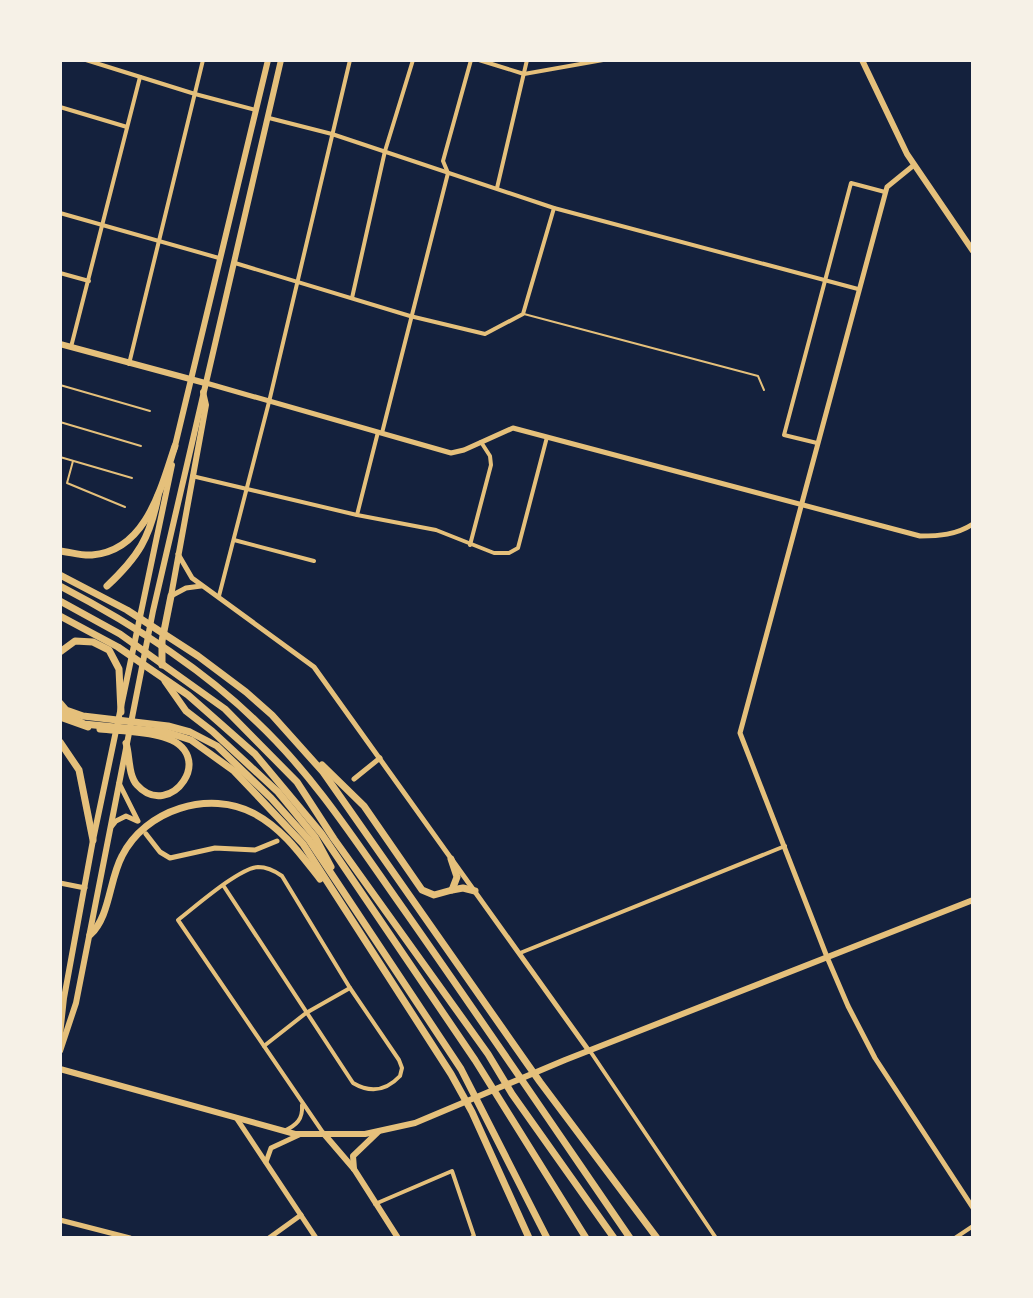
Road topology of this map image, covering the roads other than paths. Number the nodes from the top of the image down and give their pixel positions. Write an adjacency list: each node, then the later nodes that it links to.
1 (86, 60): 13 (street)
2 (203, 60): 14 (street)
3 (268, 60): 16 (main road)
4 (281, 60): 17 (main road)
5 (350, 60): 19 (street)
6 (413, 60): 20 (street)
7 (471, 60): 22 (street)
8 (479, 60): 12 (street)
9 (527, 60): 12 (street)
10 (603, 60): 12 (street)
11 (862, 60): 21 (main road)
12 (524, 74): 23 (street)
13 (140, 77): 14 (street); 18 (street)
14 (195, 94): 16 (street); 28 (street)
15 (60, 107): 18 (street)
16 (256, 110): 30 (main road)
17 (267, 118): 19 (street); 31 (main road)
18 (128, 127): 27 (street)
19 (332, 134): 20 (street); 35 (street)
20 (385, 151): 22 (street); 37 (street)
21 (914, 165): 24 (street); 29 (main road)
22 (448, 173): 23 (street); 39 (street)
23 (497, 188): 25 (street)
24 (885, 192): 33 (street); 36 (street)
25 (554, 208): 33 (street); 38 (street)
26 (60, 213): 27 (street)
27 (103, 225): 28 (street); 34 (street)
28 (159, 242): 30 (street); 42 (street)
29 (973, 251)
30 (221, 259): 43 (main road)
31 (233, 262): 35 (street); 45 (main road)
32 (60, 273): 34 (street)
33 (824, 278): 36 (street); 53 (street)
34 (89, 281): 41 (street)
35 (298, 282): 37 (street); 47 (street)
36 (858, 289): 53 (street)
37 (352, 298): 39 (street)
38 (523, 314): 39 (street); 46 (lane)
39 (410, 316): 50 (street)
40 (60, 344): 41 (main road)
41 (71, 347): 42 (main road)
42 (129, 364): 43 (main road)
43 (191, 379): 45 (main road); 55 (main road)
44 (60, 385): 48 (lane)
45 (204, 386): 47 (street); 58 (main road); 87 (main road)
46 (764, 390)
47 (269, 402): 50 (street); 60 (street)
48 (150, 411)
49 (60, 422): 54 (lane)
50 (380, 433): 52 (street); 64 (street)
51 (547, 437): 52 (street); 62 (street); 67 (street)
52 (481, 442): 67 (street)
53 (817, 443): 62 (street)
54 (141, 446)
55 (175, 446): 61 (highway); 81 (main road)
56 (60, 457): 57 (lane)
57 (73, 461): 59 (lane); 63 (lane)
58 (192, 476): 60 (street); 69 (main road)
59 (132, 478)
60 (247, 489): 64 (street); 66 (street)
61 (158, 496): 68 (highway); 74 (highway)
62 (800, 506): 65 (street); 95 (street)
63 (125, 507)
64 (357, 515): 67 (street)
65 (973, 524)
66 (234, 540): 70 (street); 76 (street)
67 (470, 545)
68 (60, 551)
69 (177, 552): 72 (street); 75 (main road)
70 (314, 561)
71 (60, 575): 83 (highway)
72 (202, 585): 75 (street); 76 (street)
73 (60, 586): 137 (highway)
74 (107, 586)
75 (171, 596): 104 (highway)
76 (219, 596): 88 (street)
77 (60, 601): 136 (highway)
78 (61, 623): 135 (highway)
79 (60, 652): 81 (highway)
80 (60, 703): 84 (highway)
81 (121, 712): 93 (main road)
82 (60, 715): 84 (highway)
83 (272, 715): 100 (highway); 138 (highway)
84 (104, 725): 85 (highway)
85 (146, 729): 87 (highway); 103 (highway); 104 (highway)
86 (60, 742): 93 (highway)
87 (126, 743): 90 (main road)
88 (380, 758): 89 (street); 96 (street)
89 (354, 779)
90 (119, 782): 91 (main road); 91 (street)
91 (109, 831): 105 (main road)
92 (146, 834): 94 (street)
93 (93, 840): 99 (main road)
94 (277, 841)
95 (785, 846): 106 (street); 107 (street)
96 (451, 859): 100 (highway); 101 (street)
97 (60, 883): 99 (street)
98 (223, 885): 108 (street); 109 (street); 111 (street)
99 (85, 888): 110 (main road)
100 (452, 890): 101 (highway)
101 (475, 891): 106 (street)
102 (973, 900): 107 (main road)
103 (341, 906): 105 (highway); 133 (highway)
104 (357, 914): 134 (highway)
105 (90, 935): 112 (main road)
106 (520, 954): 113 (street)
107 (827, 957): 113 (main road); 124 (street)
108 (350, 988): 109 (street); 109 (street)
109 (306, 1013): 111 (street)
110 (60, 1035)
111 (264, 1046): 115 (street)
112 (60, 1051)
113 (589, 1051): 118 (main road); 139 (street)
114 (60, 1069): 116 (main road)
115 (302, 1102): 117 (street); 120 (street)
116 (237, 1119): 117 (main road); 121 (street)
117 (284, 1131): 119 (main road)
118 (379, 1131): 120 (main road); 122 (main road)
119 (302, 1134): 120 (main road); 121 (street)
120 (324, 1134): 122 (main road)
121 (266, 1163): 125 (street)
122 (354, 1169): 123 (main road)
123 (375, 1204): 131 (main road); 132 (street)
124 (973, 1208)
125 (301, 1215): 129 (street); 130 (street)
126 (60, 1220): 128 (street)
127 (973, 1226): 140 (street)
128 (130, 1238)
129 (269, 1238)
130 (316, 1238)
131 (398, 1238)
132 (471, 1238)
133 (529, 1238)
134 (547, 1238)
135 (586, 1238)
136 (614, 1238)
137 (630, 1238)
138 (657, 1238)
139 (716, 1238)
140 (955, 1238)

